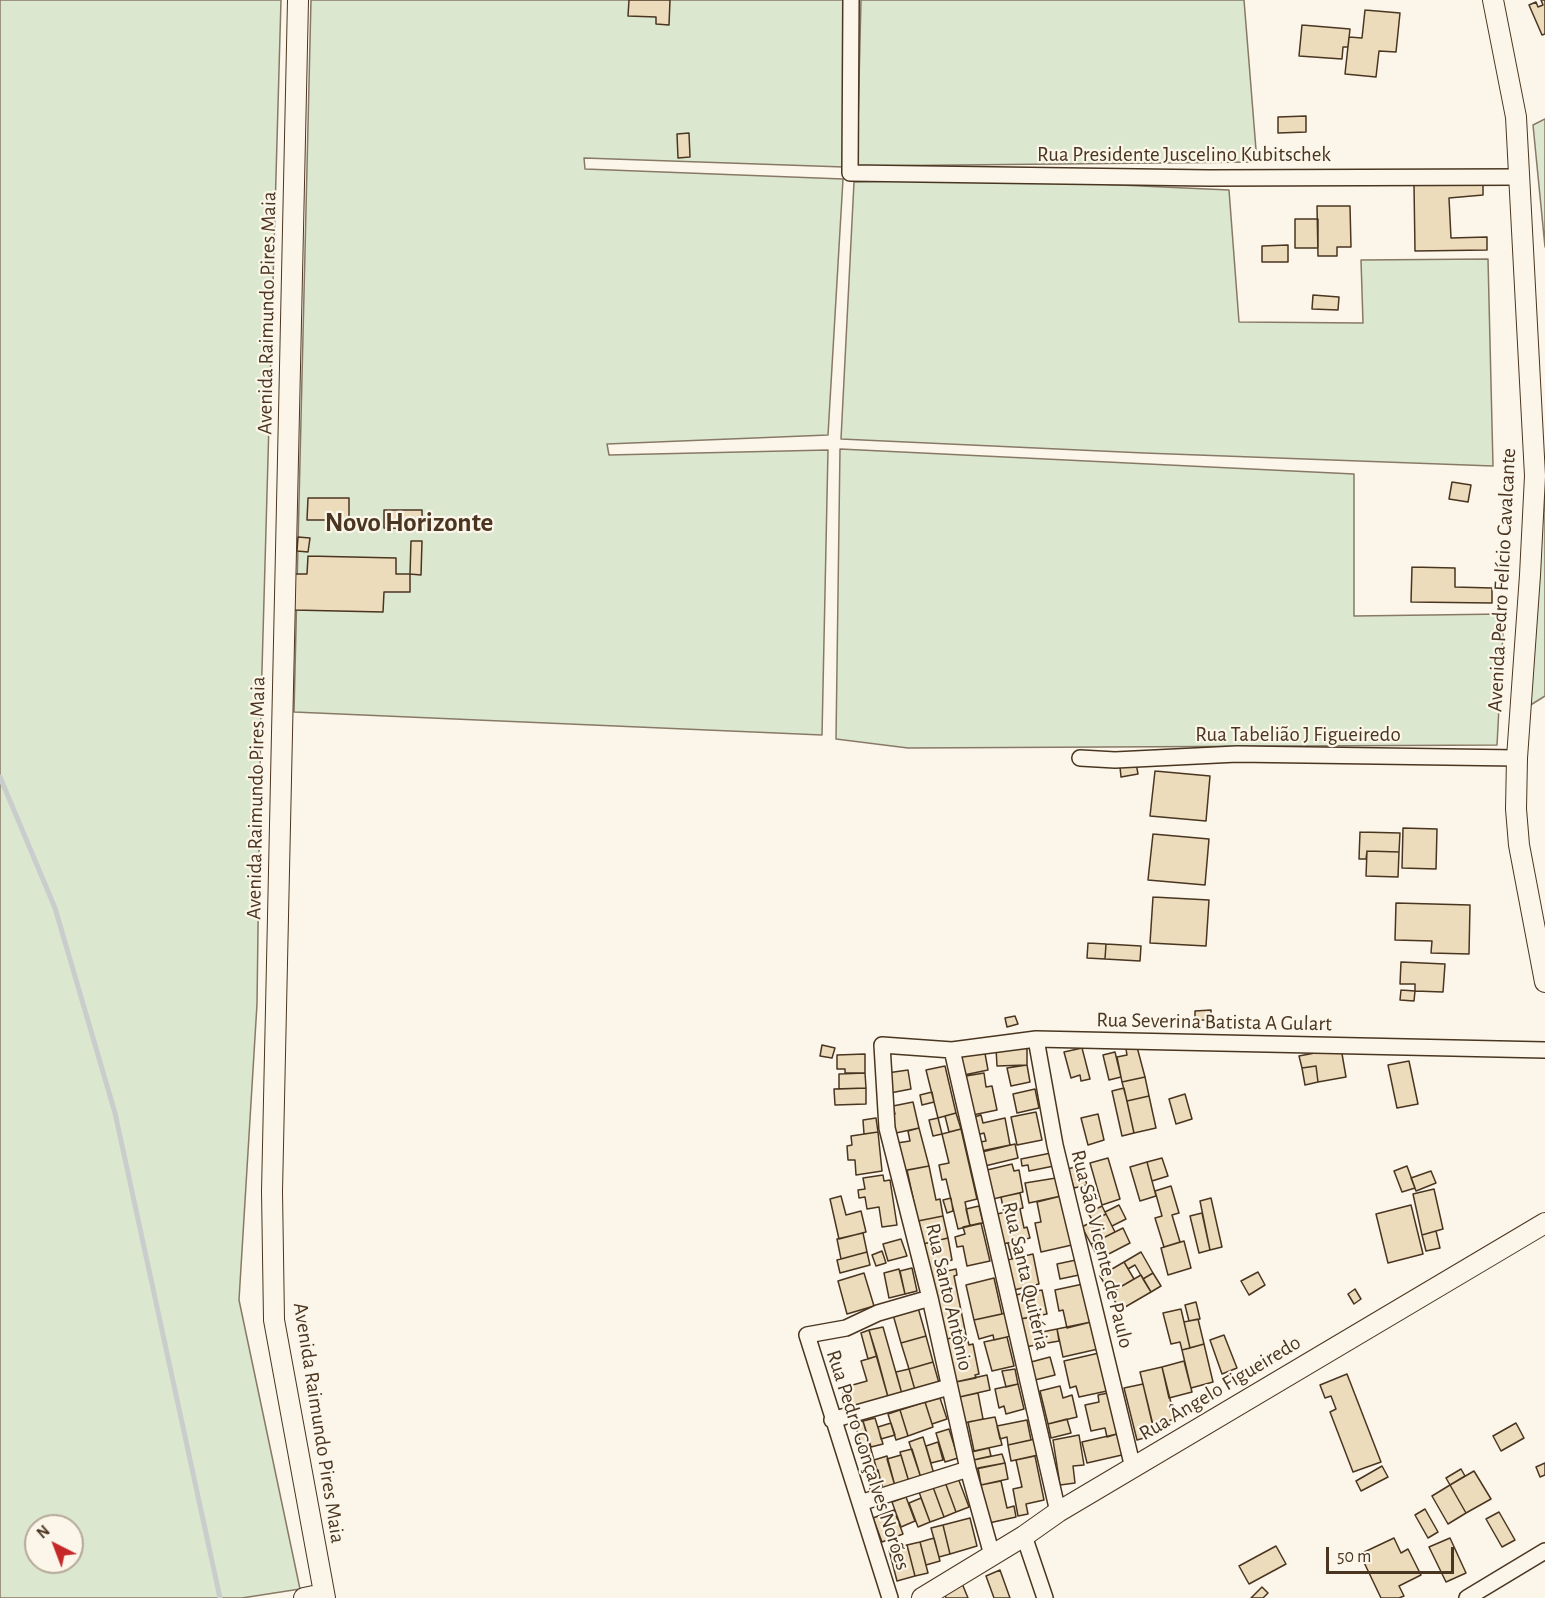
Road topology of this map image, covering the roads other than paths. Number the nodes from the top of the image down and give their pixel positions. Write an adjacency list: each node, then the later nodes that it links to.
1 (298, 0): 23 (street, Avenida Raimundo Pires Maia)
2 (851, 0): 4 (street, Rua Presidente Juscelino Kubitschek)
3 (1493, 0): 4 (street, Avenida Pedro Felício Cavalcante)
4 (1519, 177): 6 (street, Avenida Pedro Felício Cavalcante)
5 (1080, 758): 6 (street, Rua Tabelião J Figueiredo)
6 (1517, 758): 7 (street, Avenida Pedro Felício Cavalcante)
7 (1545, 982)
8 (1036, 1039): 10 (street, Rua Severina Batista A Gulart); 11 (street, Rua Severina Batista A Gulart); 16 (street, Rua São Vicente de Paulo)
9 (882, 1045): 10 (street, Rua Severina Batista A Gulart); 13 (street, Rua Santo Antônio)
10 (952, 1050): 19 (street, Rua Santa Quitéria)
11 (1545, 1050)
12 (1545, 1223): 16 (street, Rua Ângelo Figueiredo)
13 (930, 1298): 14 (street, Rua Santo Antônio); 15 (street, Rua Pedro Gonçalves Norões)
14 (949, 1387): 15 (street); 17 (street, Rua Santo Antônio)
15 (832, 1420): 18 (street, Rua Pedro Gonçalves Norões)
16 (1133, 1468): 19 (street, Rua Ângelo Figueiredo)
17 (968, 1469): 18 (street); 22 (street, Rua Santo Antônio)
18 (860, 1503): 24 (street, Rua Pedro Gonçalves Norões)
19 (1058, 1512): 20 (street, Rua Ângelo Figueiredo)
20 (1024, 1536): 22 (street, Rua Ângelo Figueiredo); 26 (street)
21 (1545, 1551): 27 (street)
22 (992, 1555): 25 (street, Rua Ângelo Figueiredo)
23 (317, 1597)
24 (891, 1598)
25 (922, 1598)
26 (1045, 1598)
27 (1467, 1598)

